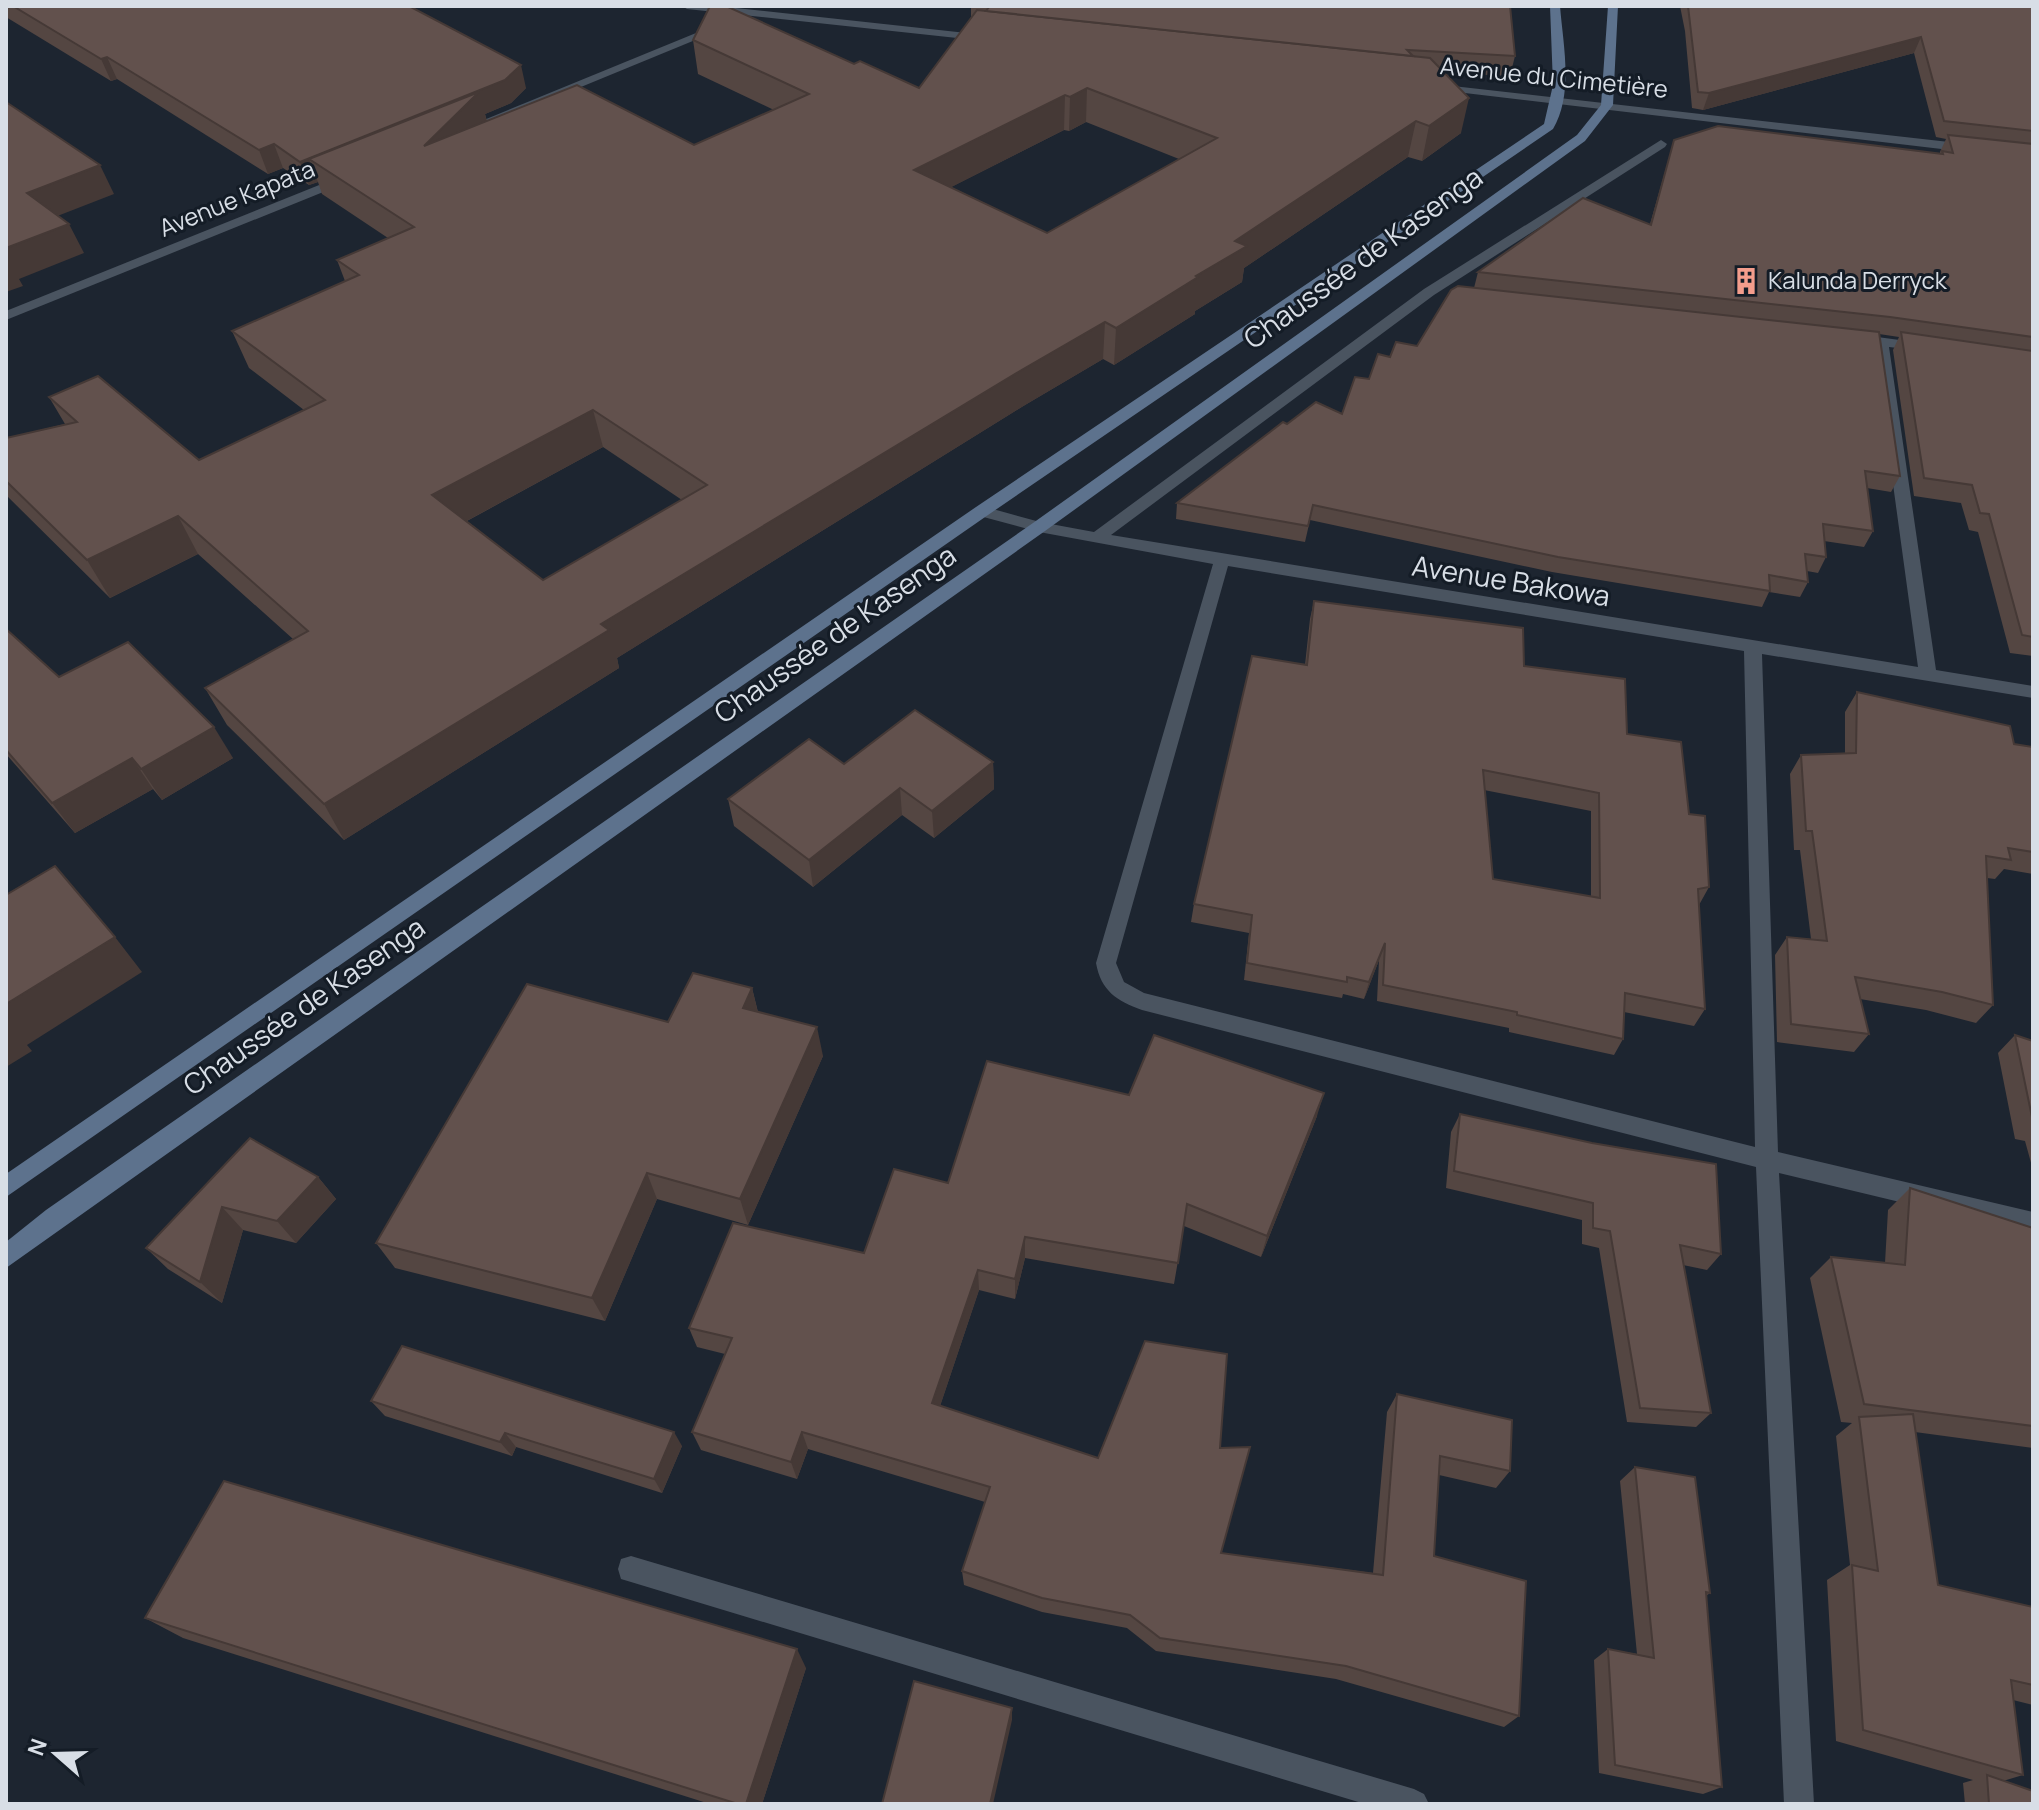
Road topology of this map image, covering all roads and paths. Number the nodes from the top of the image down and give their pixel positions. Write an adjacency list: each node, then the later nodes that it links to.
1 (687, 6): 4 (street)
2 (1555, 6): 7 (main road)
3 (1613, 6): 8 (main road)
4 (752, 13): 5 (street); 9 (street)
5 (1005, 40)
6 (1416, 85): 7 (street, Avenue du Cimetière)
7 (1558, 100): 8 (street, Avenue du Cimetière); 19 (main road, Chaussée de Kasenga)
8 (1607, 105): 11 (street, Avenue du Cimetière); 20 (main road, Chaussée de Kasenga)
9 (445, 138)
10 (1661, 144): 13 (street)
11 (1986, 150)
12 (357, 174): 15 (street, Avenue Kapata)
13 (1429, 292): 14 (street); 21 (street)
14 (1460, 296)
15 (6, 316)
16 (1835, 336): 17 (street)
17 (1881, 341): 18 (street); 24 (street)
18 (1942, 350)
19 (982, 511): 20 (street, Avenue Bakowa); 27 (main road, Chaussée de Kasenga)
20 (1039, 527): 21 (street, Avenue Bakowa); 29 (main road, Chaussée de Kasenga)
21 (1098, 537): 22 (street, Avenue Bakowa)
22 (1222, 560): 23 (street, Avenue Bakowa); 26 (street)
23 (1753, 646): 24 (street, Avenue Bakowa); 26 (street)
24 (1928, 675): 25 (street, Avenue Bakowa)
25 (2033, 692)
26 (1767, 1160): 28 (street); 32 (street)
27 (6, 1187)
28 (2033, 1223)
29 (6, 1257)
30 (631, 1569): 31 (street)
31 (1414, 1804)
32 (1799, 1804)

